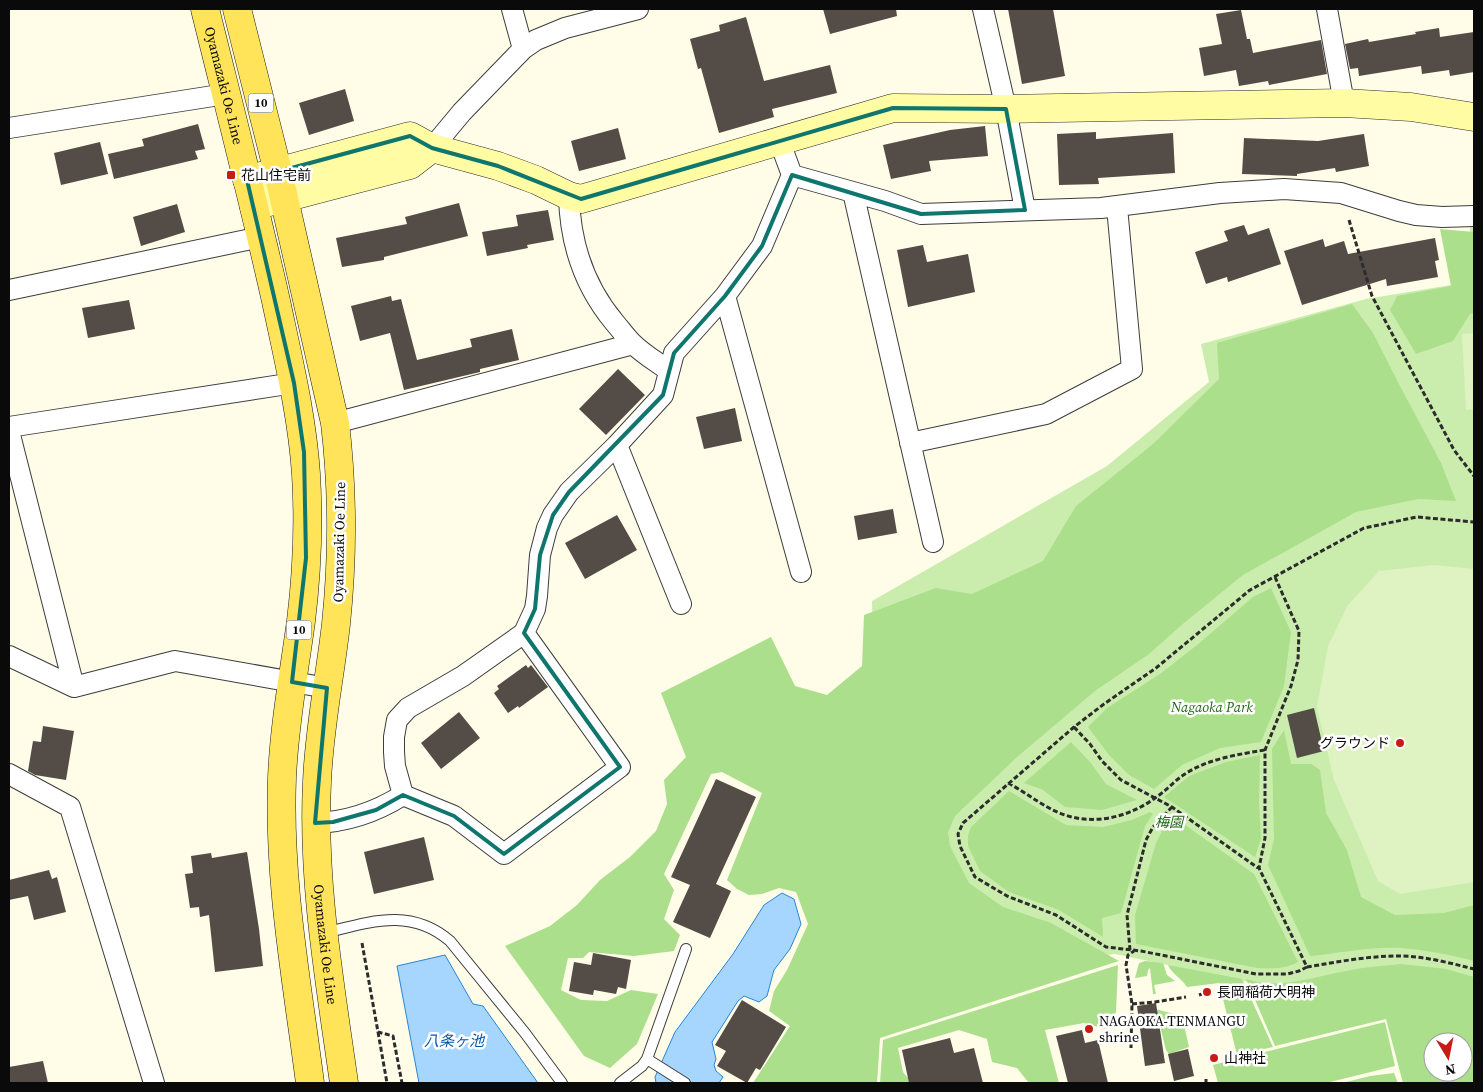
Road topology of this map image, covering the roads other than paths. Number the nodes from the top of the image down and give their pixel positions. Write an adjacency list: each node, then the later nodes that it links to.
1 (205, 9): 8 (main road, Oyamazaki Oe Line / 10)
2 (237, 9): 16 (main road, Oyamazaki Oe Line / 10)
3 (512, 9): 7 (street)
4 (638, 9): 7 (street)
5 (983, 9): 10 (street)
6 (1327, 9): 9 (street)
7 (524, 49): 14 (street)
8 (226, 94): 12 (street); 18 (main road, Oyamazaki Oe Line / 10)
9 (1344, 103): 10 (street); 11 (street)
10 (1006, 109): 13 (street); 21 (street)
11 (1474, 116)
12 (9, 128)
13 (779, 140): 15 (street); 19 (street)
14 (432, 148): 16 (street); 19 (street)
15 (792, 175): 17 (street); 25 (street)
16 (281, 185): 18 (street); 29 (main road, Oyamazaki Oe Line / 10)
17 (853, 192): 21 (street); 31 (street)
18 (250, 193): 23 (main road, Oyamazaki Oe Line / 10)
19 (569, 196): 26 (street)
20 (1117, 207): 21 (street); 22 (street); 31 (street)
21 (1026, 210)
22 (1474, 216)
23 (261, 237): 24 (street); 28 (main road, Oyamazaki Oe Line / 10)
24 (9, 290)
25 (725, 296): 27 (street); 34 (street)
26 (633, 344): 27 (street); 29 (street)
27 (669, 371): 32 (street)
28 (294, 383): 30 (street); 38 (main road, Oyamazaki Oe Line / 10)
29 (335, 424): 40 (main road, Oyamazaki Oe Line / 10)
30 (9, 429): 39 (street)
31 (910, 443): 33 (street)
32 (616, 445): 35 (street); 36 (street)
33 (933, 542)
34 (801, 572)
35 (681, 604)
36 (524, 634): 42 (street); 42 (street)
37 (9, 656): 39 (street)
38 (292, 682): 39 (street); 40 (street); 48 (main road, Oyamazaki Oe Line / 10)
39 (74, 686)
40 (327, 688): 43 (main road, Oyamazaki Oe Line / 10)
41 (9, 774): 47 (street)
42 (403, 794): 43 (street)
43 (315, 823): 44 (main road, Oyamazaki Oe Line / 10)
44 (323, 933): 49 (main road, Oyamazaki Oe Line / 10); 50 (lane)
45 (686, 949): 46 (lane)
46 (647, 1059): 51 (lane); 52 (lane)
47 (154, 1083)
48 (310, 1083)
49 (344, 1083)
50 (562, 1083)
51 (620, 1083)
52 (685, 1083)

